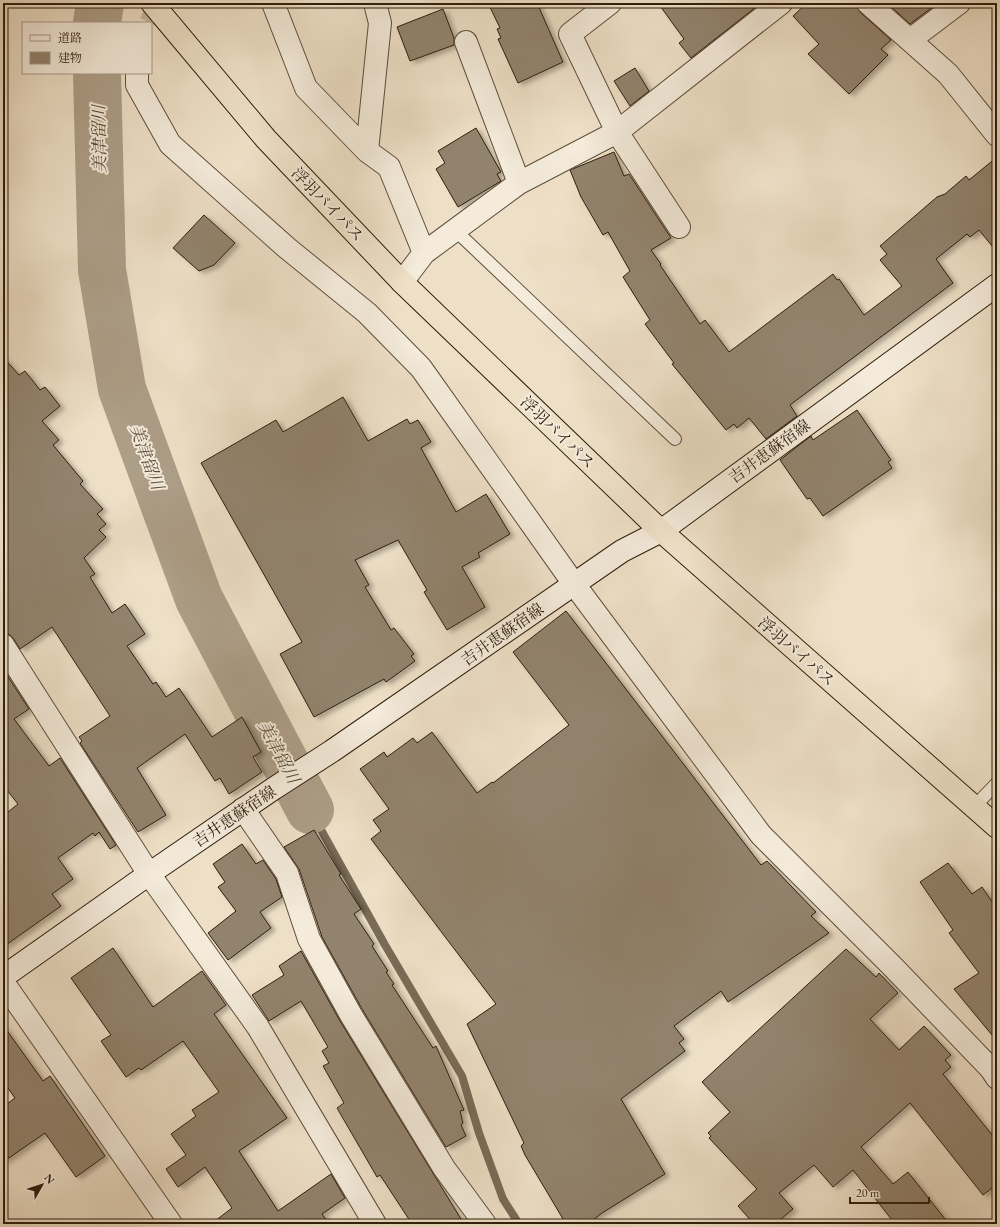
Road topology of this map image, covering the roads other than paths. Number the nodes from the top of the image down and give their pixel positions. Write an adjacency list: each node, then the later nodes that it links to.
1 (152, 3): 18 (highway, 浮羽バイパス)
2 (273, 3): 13 (street)
3 (375, 3): 13 (street)
4 (610, 3): 11 (street)
5 (781, 3): 11 (street)
6 (868, 3): 8 (street)
7 (959, 3): 8 (street)
8 (910, 40): 12 (street)
9 (466, 42): 14 (street)
10 (137, 74): 22 (street)
11 (617, 132): 14 (street); 15 (street)
12 (997, 135)
13 (367, 151): 17 (street)
14 (519, 183): 16 (street)
15 (679, 227)
16 (456, 231): 17 (street); 20 (lane)
17 (424, 253): 18 (street)
18 (402, 282): 21 (highway, 浮羽バイパス)
19 (997, 285): 21 (street, 吉井恵蘇宿線)
20 (675, 439)
21 (661, 531): 22 (street, 吉井恵蘇宿線); 25 (highway, 浮羽バイパス)
22 (574, 584): 26 (street, 吉井恵蘇宿線); 31 (street)
23 (3, 645): 28 (street)
24 (997, 783): 25 (lane)
25 (974, 808): 27 (highway, 浮羽バイパス)
26 (243, 809): 28 (street, 吉井恵蘇宿線); 34 (street)
27 (997, 827)
28 (149, 874): 29 (street, 吉井恵蘇宿線); 33 (street)
29 (3, 977)
30 (3, 982): 32 (street)
31 (997, 1078)
32 (171, 1224)
33 (375, 1224)
34 (485, 1224)

